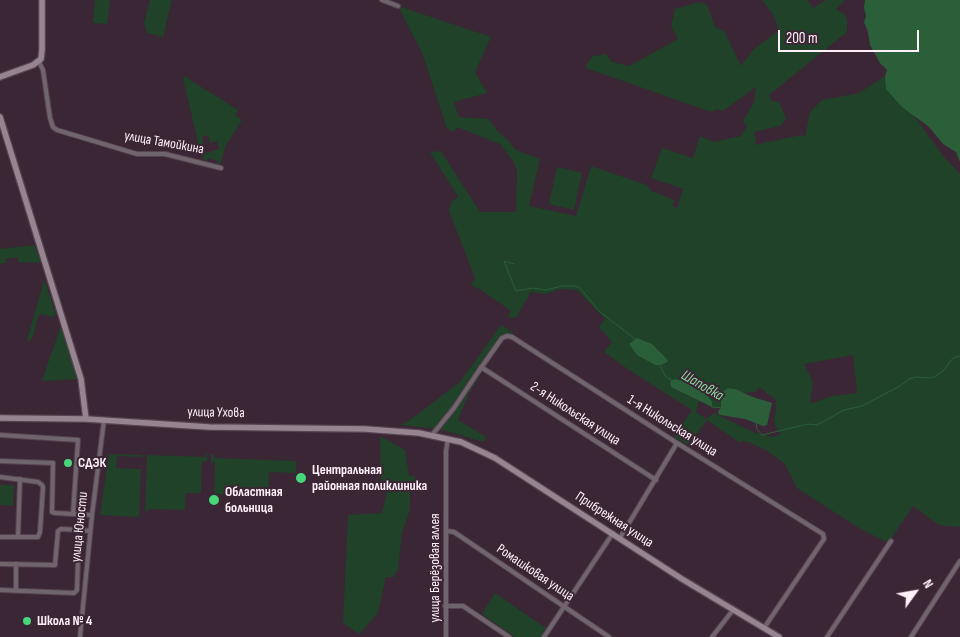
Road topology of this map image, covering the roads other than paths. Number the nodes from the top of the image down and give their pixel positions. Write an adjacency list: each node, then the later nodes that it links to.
1 (42, 0): 4 (street)
2 (382, 0): 3 (street)
3 (398, 6)
4 (36, 64): 5 (street); 7 (street, улица Тамойкина)
5 (0, 77)
6 (0, 117): 10 (street)
7 (220, 168)
8 (481, 367): 13 (street); 15 (street, 1-я Никольская улица); 19 (street, 2-я Никольская улица)
9 (0, 418): 10 (street, улица Ухова)
10 (86, 419): 11 (street, улица Ухова)
11 (104, 420): 13 (street, улица Ухова); 21 (street, улица Юности)
12 (0, 435): 20 (street)
13 (432, 435): 14 (street, Прибрежная улица)
14 (448, 439): 24 (street, улица Берёзовая аллея); 25 (street, Прибрежная улица)
15 (677, 443): 19 (street); 38 (street, 1-я Никольская улица)
16 (0, 461): 20 (street)
17 (0, 477): 18 (street)
18 (20, 480): 27 (street); 27 (street)
19 (656, 480): 28 (street)
20 (73, 514): 21 (street)
21 (92, 515): 23 (street, улица Юности)
22 (79, 530): 23 (street); 32 (street); 34 (street)
23 (90, 531): 39 (street, улица Юности)
24 (446, 531): 35 (street, улица Берёзовая аллея); 36 (street, Ромашковая улица)
25 (613, 534): 28 (street, Прибрежная улица); 36 (street)
26 (0, 536): 27 (street)
27 (18, 537)
28 (620, 538): 37 (street, Прибрежная улица)
29 (891, 541): 46 (street)
30 (960, 560): 47 (street)
31 (0, 564): 32 (street)
32 (16, 564): 34 (street)
33 (0, 590): 34 (street)
34 (16, 591)
35 (446, 606): 40 (street, улица Берёзовая аллея); 41 (street)
36 (565, 606): 42 (street); 43 (street, Ромашковая улица)
37 (734, 610): 38 (street, Прибрежная улица); 44 (street)
38 (764, 628): 45 (street, Прибрежная улица)
39 (80, 637)
40 (446, 637)
41 (509, 637)
42 (544, 637)
43 (609, 637)
44 (712, 637)
45 (778, 637)
46 (827, 637)
47 (911, 637)

